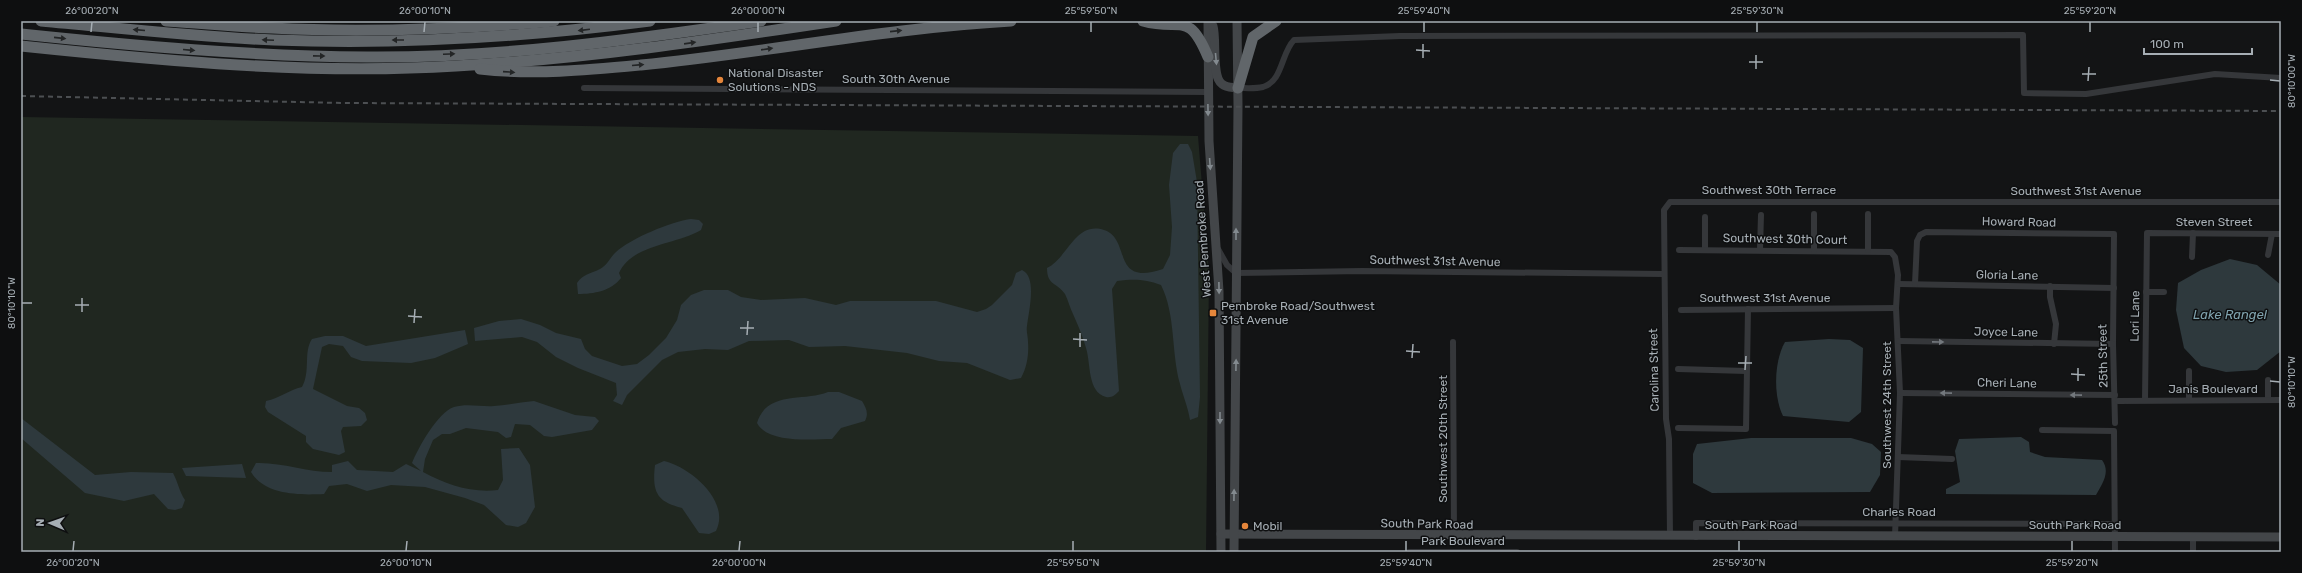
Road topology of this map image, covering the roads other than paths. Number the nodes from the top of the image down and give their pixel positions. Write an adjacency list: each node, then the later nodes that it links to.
1 (41, 21): 4 (highway, one-way to 1)
2 (166, 21): 3 (highway)
3 (554, 21)
4 (650, 21)
5 (761, 21): 12 (highway, one-way to 5)
6 (836, 21): 15 (highway, one-way to 6)
7 (1011, 21): 15 (highway, one-way to 7)
8 (1143, 21): 14 (highway)
9 (1209, 21): 14 (main road, West Pembroke Road); 18 (main road, one-way to 18)
10 (1237, 21): 18 (main road)
11 (1276, 21): 18 (highway)
12 (21, 34)
13 (21, 46): 15 (highway)
14 (1208, 57): 19 (main road, West Pembroke Road)
15 (456, 66)
16 (2281, 78): 18 (street)
17 (584, 88): 19 (street, South 30th Avenue)
18 (1238, 88): 40 (main road, one-way to 18)
19 (1208, 92): 33 (main road, West Pembroke Road, one-way to 33)
20 (1871, 201): 21 (street, Southwest 31st Avenue); 22 (street, Southwest 30th Terrace)
21 (2281, 202)
22 (1667, 204): 41 (street, Carolina Street)
23 (1814, 214): 36 (street)
24 (1868, 214): 35 (street)
25 (1761, 215): 32 (street)
26 (1706, 217): 31 (street)
27 (2148, 233): 28 (street, Steven Street); 46 (street, Lori Lane)
28 (2192, 233): 29 (street, Steven Street); 39 (street)
29 (2272, 234): 30 (street, Steven Street); 38 (street)
30 (2281, 234)
31 (1706, 249): 32 (street, Southwest 30th Court); 34 (street, Southwest 30th Court)
32 (1760, 249): 36 (street, Southwest 30th Court)
33 (1218, 250): 40 (street); 73 (main road, West Pembroke Road, one-way to 73)
34 (1679, 250)
35 (1868, 250): 36 (street, Southwest 30th Court); 37 (street, Southwest 30th Court)
36 (1814, 251)
37 (1891, 252): 42 (street, Southwest 24th Street)
38 (2268, 255)
39 (2192, 257)
40 (1236, 273): 41 (street, Southwest 31st Avenue); 74 (main road, one-way to 40)
41 (1664, 274): 76 (street, Carolina Street)
42 (1898, 284): 43 (street, Gloria Lane); 48 (street, Southwest 24th Street)
43 (1915, 284): 44 (street, Gloria Lane); 45 (street, Howard Road)
44 (2050, 286): 45 (street, Gloria Lane); 53 (street)
45 (2114, 288): 54 (street, 25th Street)
46 (2146, 292): 47 (street); 61 (street, Lori Lane)
47 (2164, 292)
48 (1896, 308): 49 (street, Southwest 31st Avenue); 51 (street, Southwest 24th Street)
49 (1748, 309): 50 (street, Southwest 31st Avenue); 56 (street)
50 (1681, 310)
51 (1899, 341): 53 (street, Joyce Lane, one-way to 53); 59 (street, Southwest 24th Street)
52 (1454, 342): 75 (street, Southwest 20th Street)
53 (2054, 344): 54 (street, Joyce Lane)
54 (2113, 344): 60 (street, 25th Street)
55 (1678, 369): 56 (street)
56 (1746, 371): 67 (street)
57 (2189, 371): 62 (street)
58 (2268, 380): 63 (street)
59 (1900, 392): 60 (street, Cheri Lane, one-way to 59); 69 (street, Southwest 24th Street)
60 (2115, 395): 66 (street, 25th Street)
61 (2145, 400): 62 (street, Janis Boulevard); 65 (street)
62 (2189, 400): 63 (street, Janis Boulevard)
63 (2268, 400): 64 (street, Janis Boulevard)
64 (2281, 400)
65 (2118, 401)
66 (2115, 423)
67 (1678, 428)
68 (2042, 430): 72 (street)
69 (1898, 458): 70 (street); 71 (street, Southwest 24th Street)
70 (1952, 459)
71 (1896, 522): 72 (street, Charles Road); 77 (street, Charles Road); 78 (street, Southwest 24th Street)
72 (2115, 524): 79 (street)
73 (1221, 534): 74 (main road, South Park Road); 82 (main road, West Pembroke Road)
74 (1234, 534): 75 (main road, South Park Road); 83 (main road)
75 (1454, 536): 76 (main road, South Park Road)
76 (1670, 536): 77 (main road, South Park Road)
77 (1696, 537): 78 (main road, South Park Road)
78 (1895, 537): 79 (main road, South Park Road)
79 (2115, 537): 80 (main road, South Park Road); 87 (street)
80 (2193, 537): 81 (main road, South Park Road); 88 (street)
81 (2281, 537)
82 (1221, 552)
83 (1234, 552)
84 (1409, 552): 85 (street, Park Boulevard)
85 (1449, 552): 86 (street, Park Boulevard)
86 (1517, 552)
87 (2115, 552)
88 (2193, 552)

